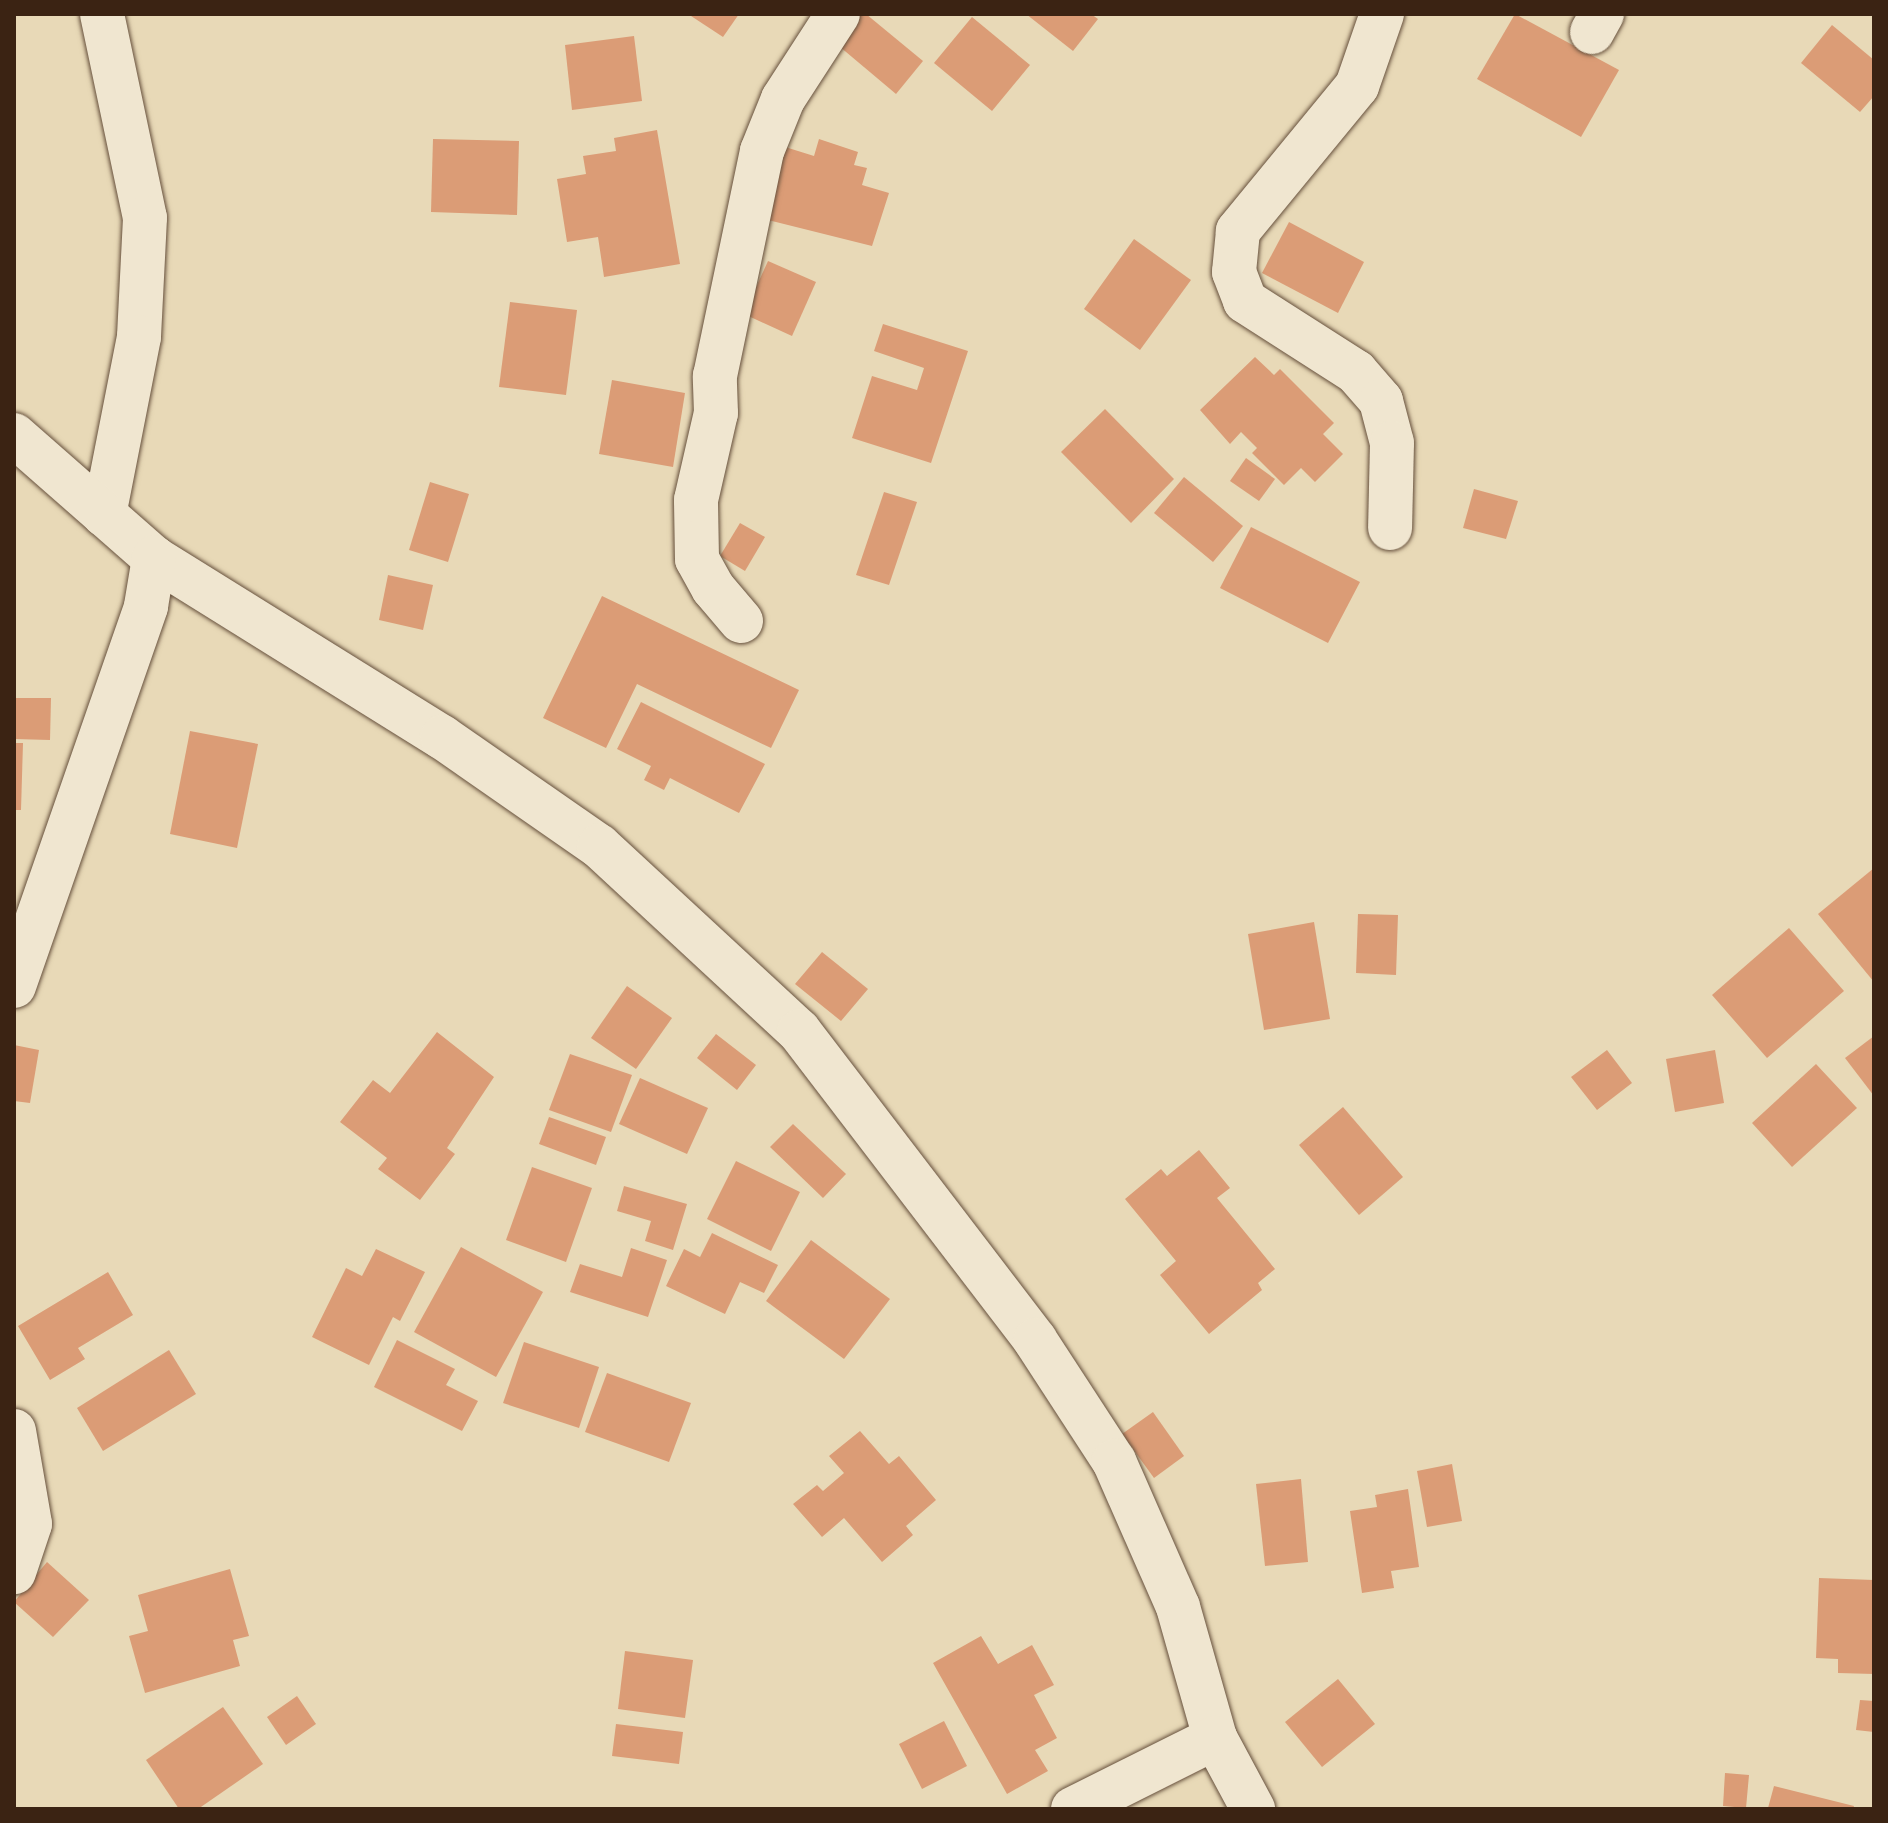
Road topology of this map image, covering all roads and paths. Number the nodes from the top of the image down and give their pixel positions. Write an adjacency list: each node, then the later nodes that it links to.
1 (102, 14): 5 (street)
2 (838, 14): 8 (street)
3 (1382, 14): 6 (street)
4 (14, 435): 5 (street)
5 (104, 515): 7 (street)
6 (1390, 528)
7 (154, 558): 9 (street); 12 (street)
8 (741, 621)
9 (14, 986)
10 (14, 1431): 11 (street)
11 (14, 1572)
12 (1215, 1738): 13 (street); 14 (street)
13 (1073, 1809)
14 (1253, 1809)

